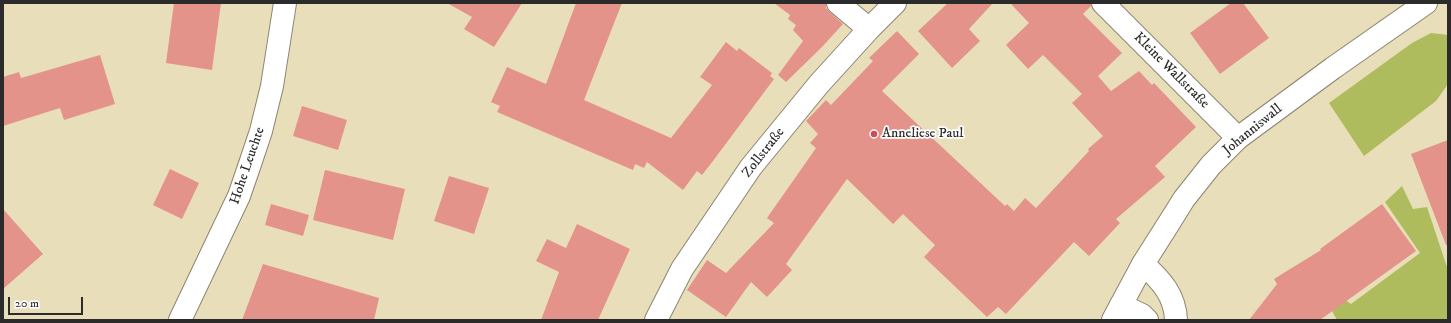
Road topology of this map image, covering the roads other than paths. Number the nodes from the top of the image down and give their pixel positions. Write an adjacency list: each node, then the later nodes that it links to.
1 (285, 3): 10 (street, Hohe Leuchte)
2 (838, 3): 6 (street)
3 (895, 3): 6 (street, Zollstraße)
4 (1103, 3): 7 (street, Kleine Wallstraße)
5 (1426, 3): 7 (street, Johanniswall)
6 (869, 29): 11 (street, Zollstraße)
7 (1238, 138): 8 (street, Johanniswall)
8 (1143, 264): 9 (street, Johanniswall); 13 (street)
9 (1117, 312): 12 (street)
10 (180, 320)
11 (656, 320)
12 (1147, 320)
13 (1176, 320)

